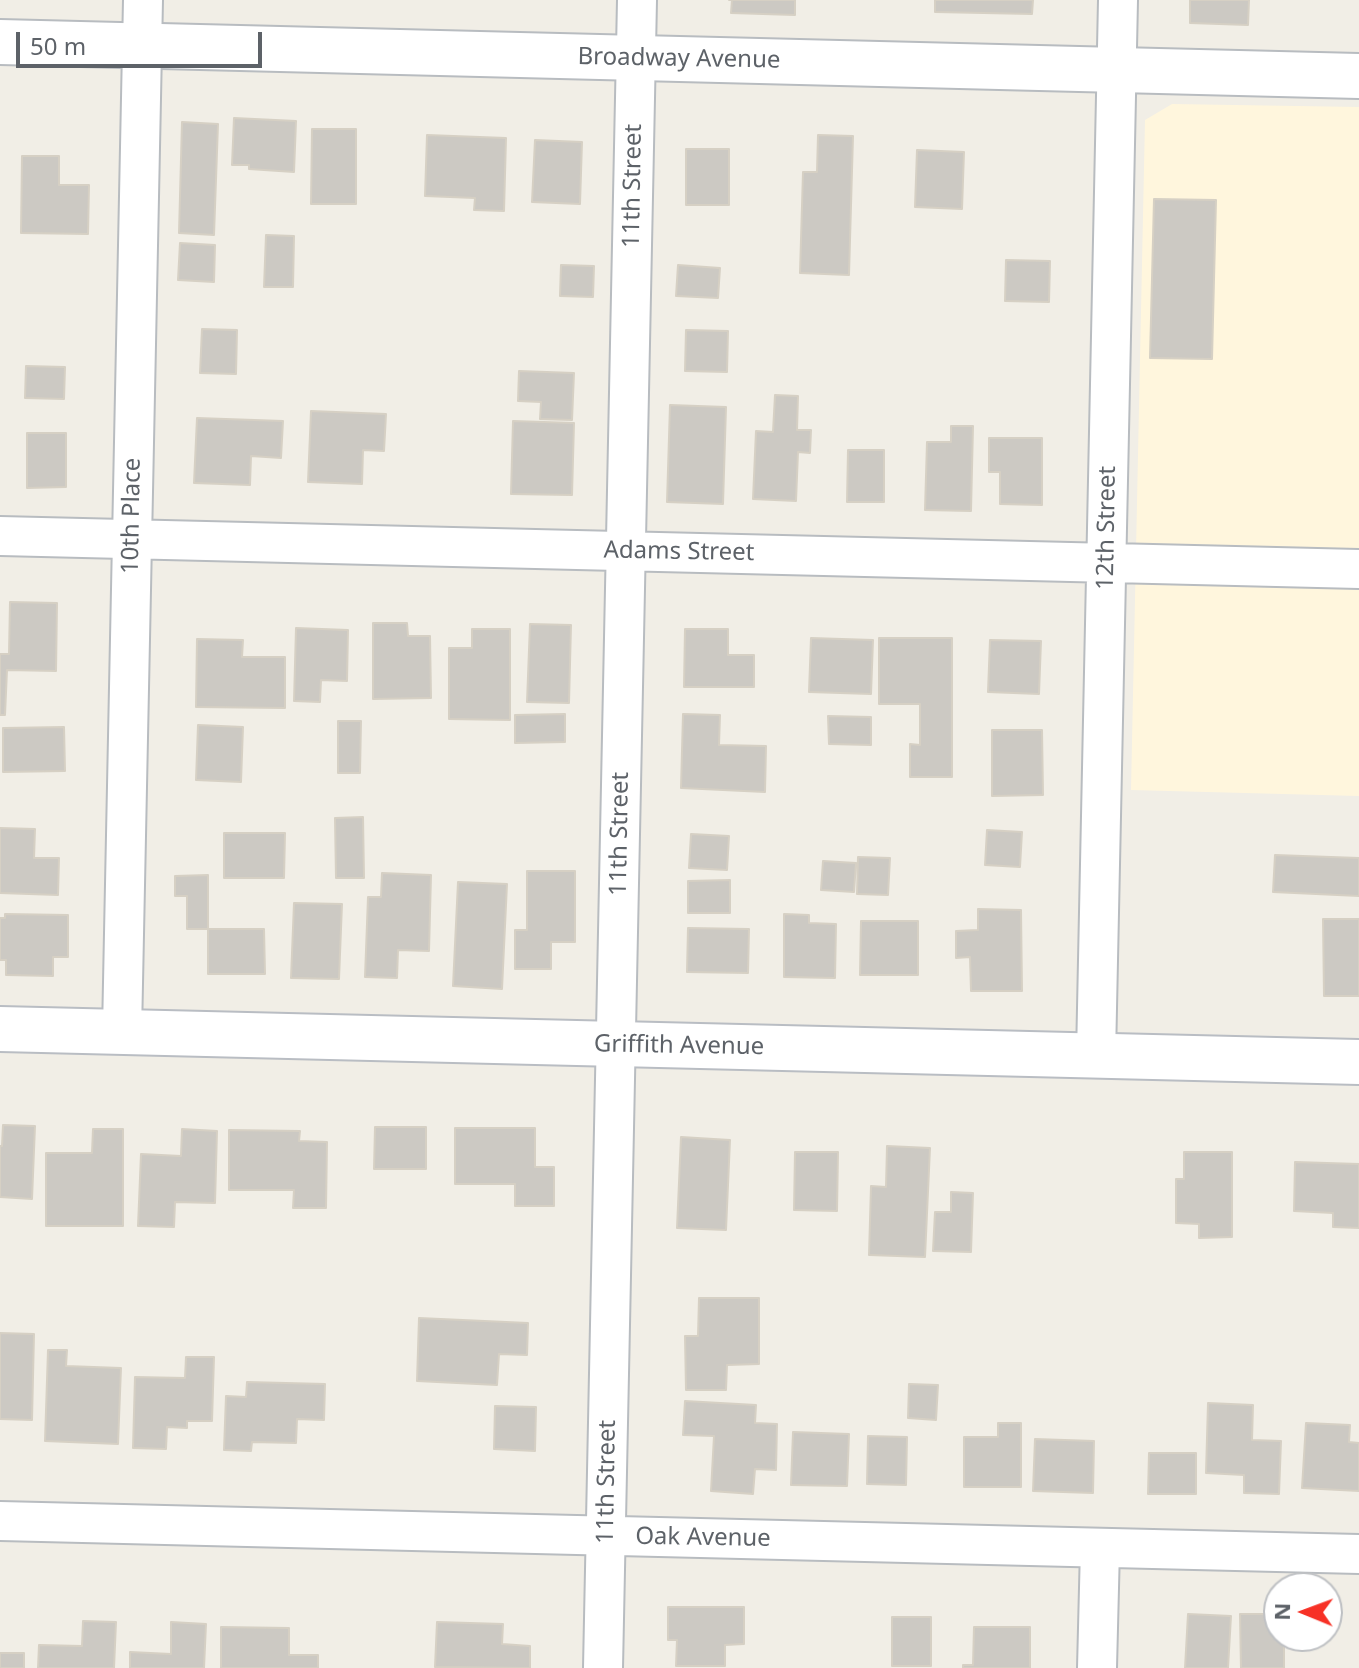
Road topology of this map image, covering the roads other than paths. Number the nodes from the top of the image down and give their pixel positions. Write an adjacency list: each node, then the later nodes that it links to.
1 (143, 0): 5 (street, 10th Place)
2 (637, 0): 6 (street, 11th Street)
3 (1118, 0): 7 (street, 12th Street)
4 (0, 42): 5 (main road, Broadway Avenue)
5 (142, 46): 6 (main road, Broadway Avenue); 10 (street, 10th Place)
6 (635, 58): 7 (main road, Broadway Avenue); 11 (street, 11th Street)
7 (1117, 69): 8 (main road, Broadway Avenue); 12 (street, 12th Street)
8 (1359, 76)
9 (0, 536): 10 (street, Adams Street)
10 (132, 539): 11 (street, Adams Street); 15 (street, 10th Place)
11 (626, 551): 12 (street, Adams Street); 16 (street, 11th Street)
12 (1106, 563): 13 (street, Adams Street); 17 (street, 12th Street)
13 (1359, 569)
14 (0, 1029): 15 (main road, Griffith Avenue)
15 (122, 1032): 16 (main road, Griffith Avenue)
16 (616, 1044): 17 (main road, Griffith Avenue); 20 (street, 11th Street)
17 (1096, 1056): 18 (main road, Griffith Avenue)
18 (1359, 1062)
19 (0, 1521): 20 (street, Oak Avenue)
20 (606, 1536): 21 (street, Oak Avenue); 23 (street, 11th Street)
21 (1100, 1548): 22 (street, Oak Avenue); 24 (street)
22 (1359, 1554)
23 (603, 1668)
24 (1097, 1668)

